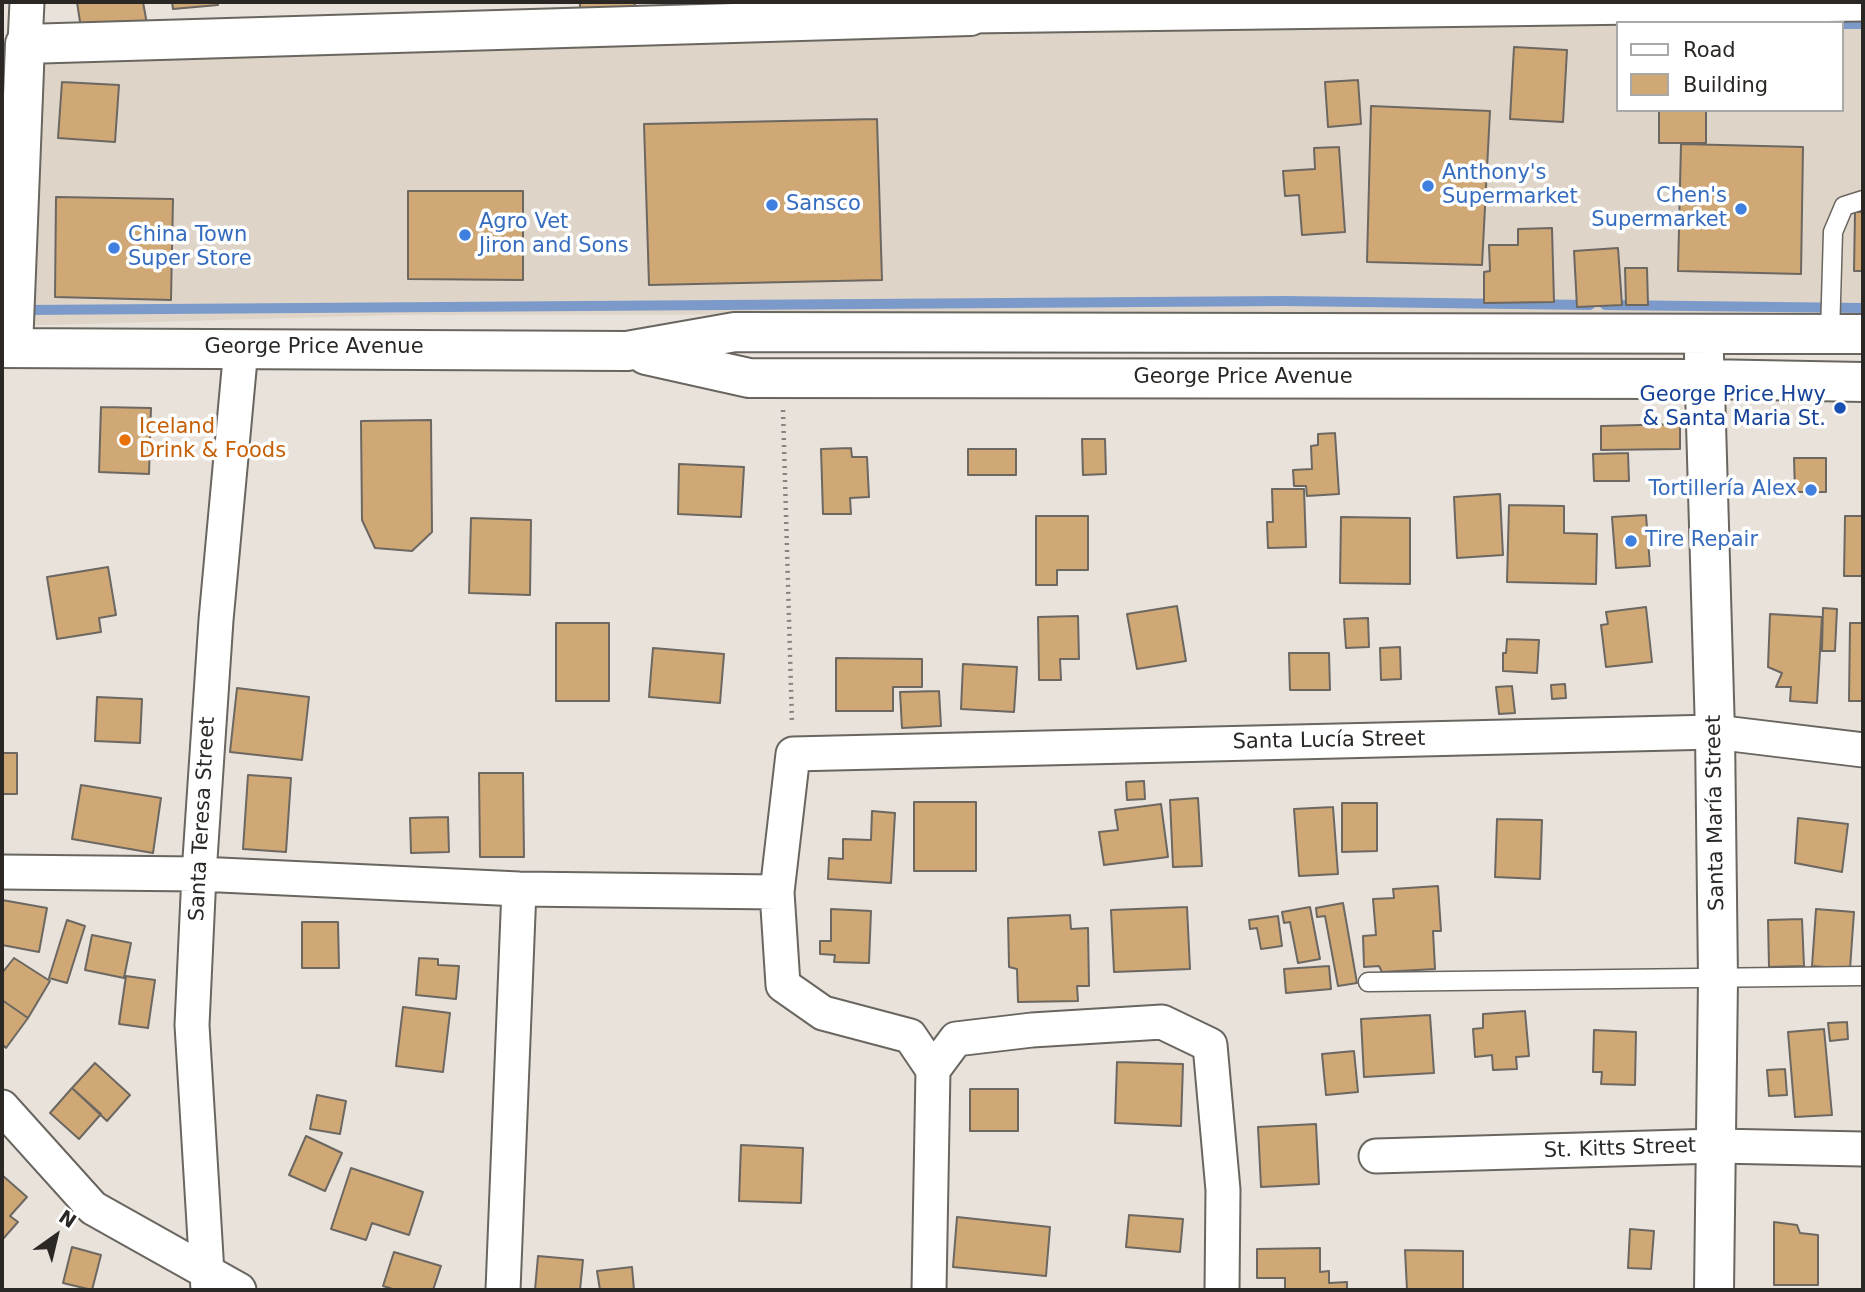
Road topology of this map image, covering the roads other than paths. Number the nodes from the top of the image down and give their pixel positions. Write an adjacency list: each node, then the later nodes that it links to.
1 (27, 2): 5 (street)
2 (1821, 3): 3 (street); 4 (street)
3 (1863, 4)
4 (970, 9): 5 (main road)
5 (25, 44): 9 (main road)
6 (1863, 200): 7 (lane)
7 (1847, 334): 8 (main road, George Price Avenue)
8 (1704, 335): 11 (main road, George Price Avenue); 12 (main road, Santa María Street)
9 (7, 348): 10 (main road, George Price Avenue)
10 (242, 348): 11 (main road, George Price Avenue); 17 (street, Santa Teresa Street)
11 (626, 351): 12 (main road, George Price Avenue)
12 (1704, 379): 13 (main road, George Price Avenue); 14 (main road, Santa María Street)
13 (1863, 382)
14 (1715, 732): 15 (street, Santa Lucía Street); 19 (street, Santa Lucía Street); 21 (main road, Santa María Street)
15 (1863, 750)
16 (2, 872): 17 (street)
17 (199, 874): 18 (street); 30 (street, Santa Teresa Street)
18 (519, 889): 19 (street); 32 (street)
19 (777, 892): 23 (street)
20 (1863, 976): 21 (lane)
21 (1718, 979): 22 (lane); 27 (main road, Santa María Street)
22 (1368, 982)
23 (910, 1036): 24 (street); 25 (street)
24 (956, 1039): 25 (street); 34 (street)
25 (933, 1070): 33 (street)
26 (2, 1107): 30 (street)
27 (1717, 1146): 28 (street, St. Kitts Street); 29 (street, St. Kitts Street); 35 (main road, Santa María Street)
28 (1863, 1149)
29 (1376, 1156)
30 (208, 1281): 31 (street)
31 (239, 1290)
32 (503, 1290)
33 (929, 1290)
34 (1222, 1290)
35 (1714, 1290)

